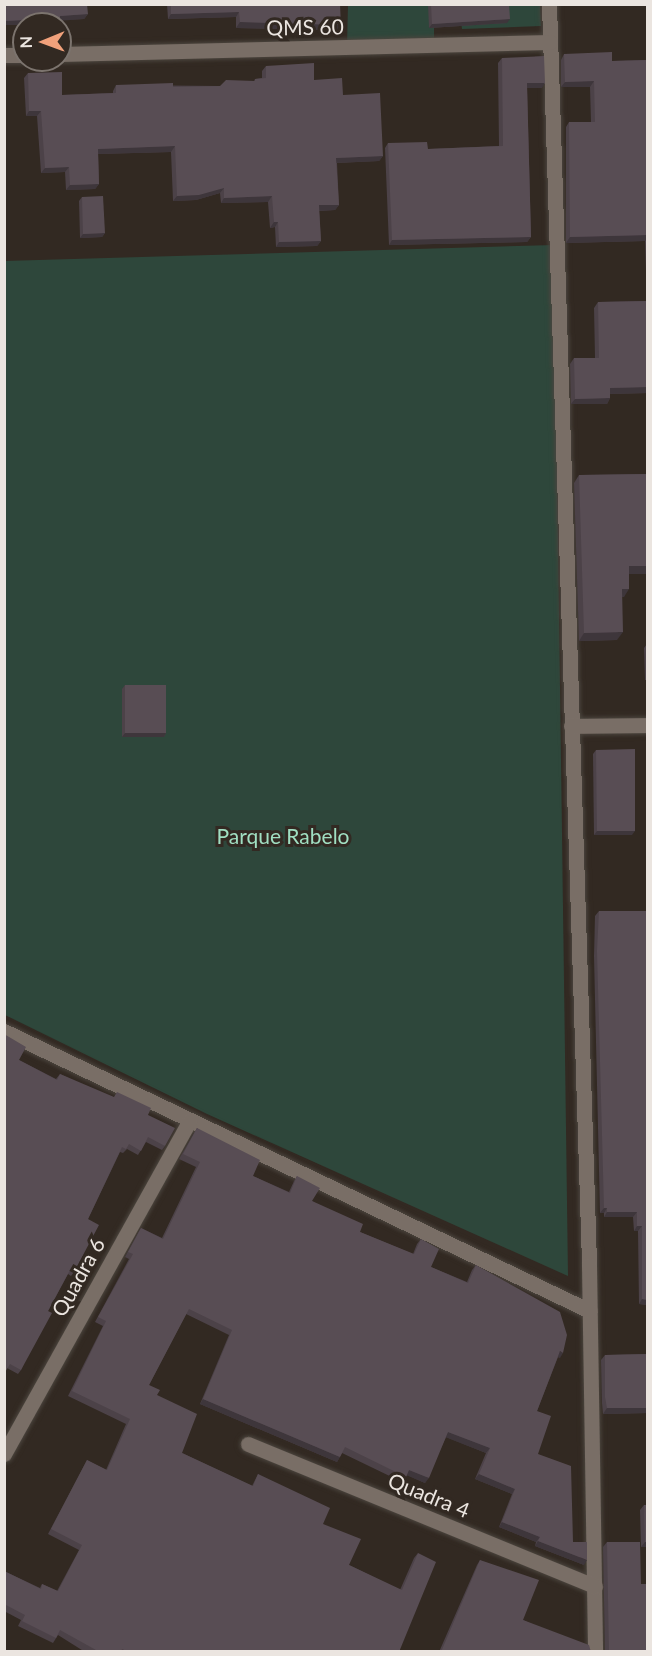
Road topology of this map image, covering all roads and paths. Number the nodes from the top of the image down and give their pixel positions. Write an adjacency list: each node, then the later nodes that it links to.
1 (549, 4): 2 (street)
2 (550, 42): 3 (street, QMS 60); 5 (street)
3 (72, 54)
4 (648, 725): 5 (street)
5 (571, 726): 8 (street)
6 (4, 1031): 7 (street)
7 (189, 1122): 8 (street); 10 (street, Quadra 6)
8 (590, 1311): 11 (street)
9 (248, 1444): 11 (street, Quadra 4)
10 (4, 1454)
11 (595, 1586): 12 (street)
12 (595, 1652)

